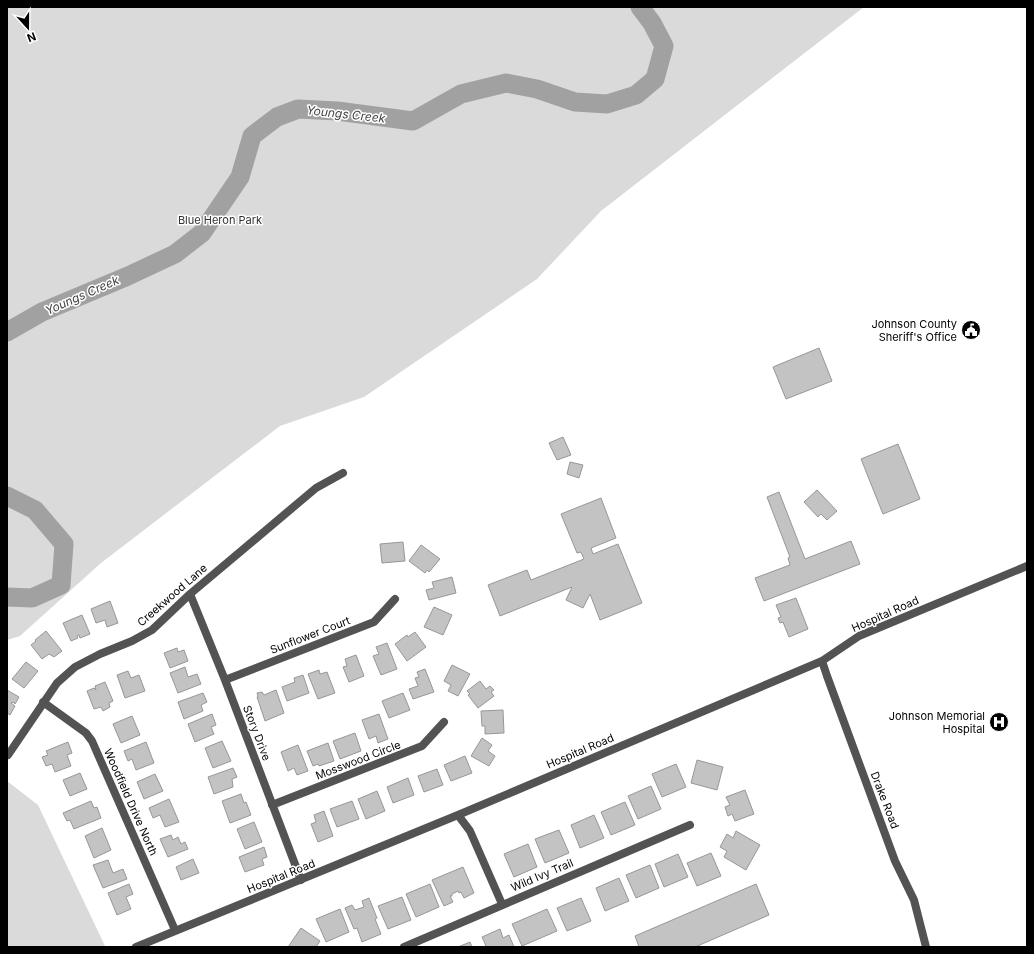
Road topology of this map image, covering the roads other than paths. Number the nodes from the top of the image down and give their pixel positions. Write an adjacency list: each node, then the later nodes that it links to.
1 (343, 473): 3 (street, Creekwood Lane)
2 (1027, 566): 5 (street, Hospital Road)
3 (190, 594): 6 (street, Story Drive); 7 (street, Creekwood Lane)
4 (395, 599): 6 (street, Sunflower Court)
5 (822, 661): 11 (street, Hospital Road); 18 (street, Drake Road)
6 (225, 680): 10 (street, Story Drive)
7 (43, 702): 9 (street, Creekwood Lane); 15 (street, Woodfield Drive North)
8 (444, 722): 10 (street, Mosswood Circle)
9 (8, 755)
10 (272, 805): 13 (street, Story Drive)
11 (458, 815): 13 (street, Hospital Road); 14 (street)
12 (690, 824): 14 (street, Wild Ivy Trail)
13 (301, 880): 15 (street, Hospital Road)
14 (502, 904): 17 (street, Wild Ivy Trail)
15 (175, 930): 16 (street, Hospital Road)
16 (136, 947)
17 (404, 947)
18 (926, 947)

